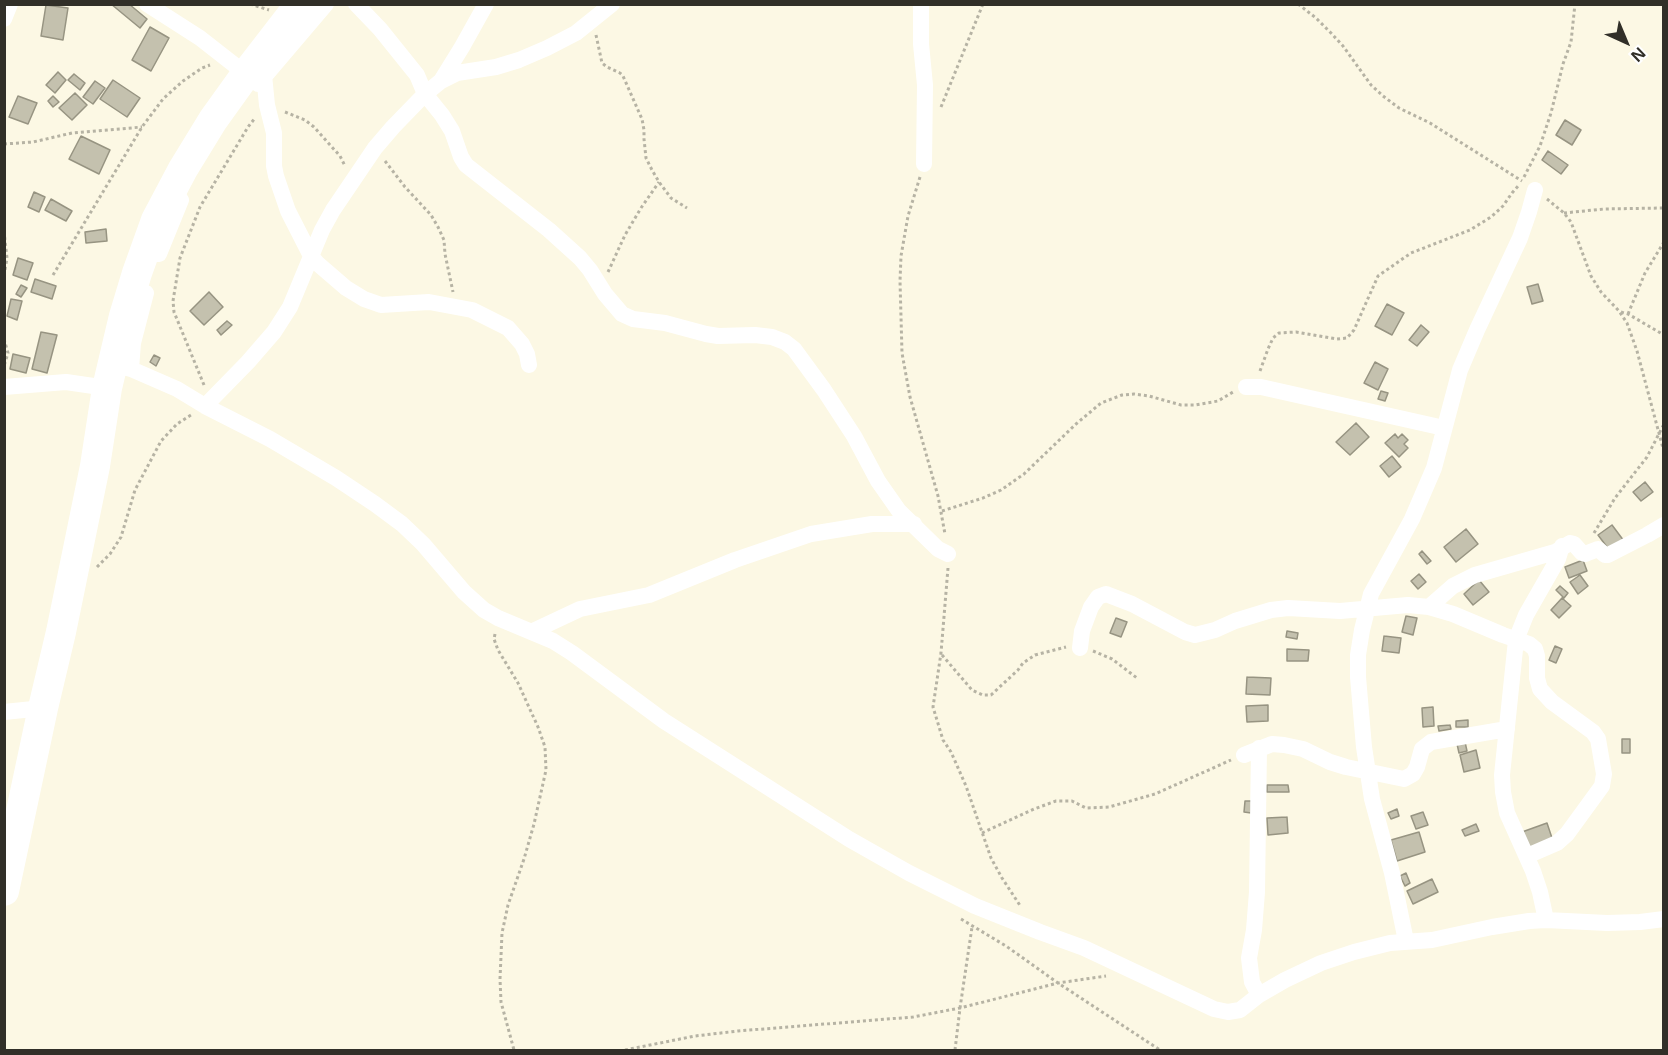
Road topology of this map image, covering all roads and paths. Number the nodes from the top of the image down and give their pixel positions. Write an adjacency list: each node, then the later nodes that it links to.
1 (10, 4): 12 (street)
2 (147, 4): 14 (street)
3 (300, 4): 14 (highway)
4 (326, 4): 14 (street)
5 (356, 4): 16 (street)
6 (486, 4): 15 (street)
7 (612, 4): 13 (street)
8 (921, 4): 22 (street)
9 (983, 4): 18 (path)
10 (1298, 4): 25 (path)
11 (1575, 4): 25 (path)
12 (4, 19)
13 (588, 23): 15 (street); 24 (path)
14 (246, 70): 17 (street); 19 (path); 42 (highway)
15 (441, 81): 16 (street)
16 (425, 94): 21 (street); 34 (street)
17 (267, 105): 23 (path); 31 (street); 45 (path)
18 (939, 112)
19 (142, 127): 20 (path); 32 (path)
20 (4, 144)
21 (375, 148): 23 (street); 35 (path)
22 (924, 164): 50 (path)
23 (351, 182): 31 (street)
24 (658, 182): 26 (path); 34 (path)
25 (1528, 186): 28 (path); 44 (path); 47 (street)
26 (687, 208)
27 (1664, 208): 28 (path)
28 (1564, 213): 36 (path)
29 (4, 231): 33 (path)
30 (1664, 242): 37 (path)
31 (311, 256): 35 (street); 45 (street)
32 (53, 275)
33 (4, 276)
34 (602, 289): 51 (street)
35 (456, 306): 40 (street)
36 (1619, 311): 37 (path); 48 (path)
37 (1628, 314): 38 (path)
38 (1664, 335)
39 (4, 339): 41 (path)
40 (529, 365)
41 (4, 366)
42 (116, 374): 43 (street); 45 (street); 56 (highway)
43 (4, 387)
44 (1250, 387): 47 (street); 50 (path)
45 (208, 403): 56 (path); 59 (street)
46 (1664, 424): 48 (path)
47 (1444, 428): 58 (street)
48 (1658, 434): 49 (path); 54 (path)
49 (1664, 452)
50 (942, 511): 55 (path)
51 (914, 524): 55 (street); 60 (street)
52 (1664, 525): 54 (street)
53 (1563, 546): 54 (street); 57 (street); 61 (street)
54 (1585, 554)
55 (948, 555): 63 (path)
56 (69, 589): 65 (highway)
57 (1429, 607): 58 (street); 61 (street)
58 (1367, 609): 62 (street); 69 (street)
59 (498, 618): 60 (street); 83 (path)
60 (531, 632): 77 (street)
61 (1516, 640): 67 (street); 71 (street)
62 (1080, 648): 63 (path); 64 (path)
63 (941, 653): 70 (path)
64 (1137, 678)
65 (43, 708): 66 (street); 72 (highway)
66 (4, 712)
67 (1507, 729): 69 (street); 71 (street)
68 (1252, 751): 69 (street); 70 (path); 81 (street)
69 (1368, 772): 78 (street)
70 (982, 833): 77 (path)
71 (1527, 856): 75 (street)
72 (4, 891)
73 (954, 913): 76 (path)
74 (1664, 919): 75 (street)
75 (1546, 920): 78 (street)
76 (972, 927): 80 (path); 82 (path)
77 (1040, 932): 81 (street)
78 (1406, 941): 81 (street)
79 (1112, 975): 80 (path)
80 (1058, 983): 82 (path); 86 (path)
81 (1259, 995)
82 (960, 1008): 84 (path); 85 (path)
83 (514, 1050)
84 (625, 1050)
85 (955, 1050)
86 (1160, 1050)

